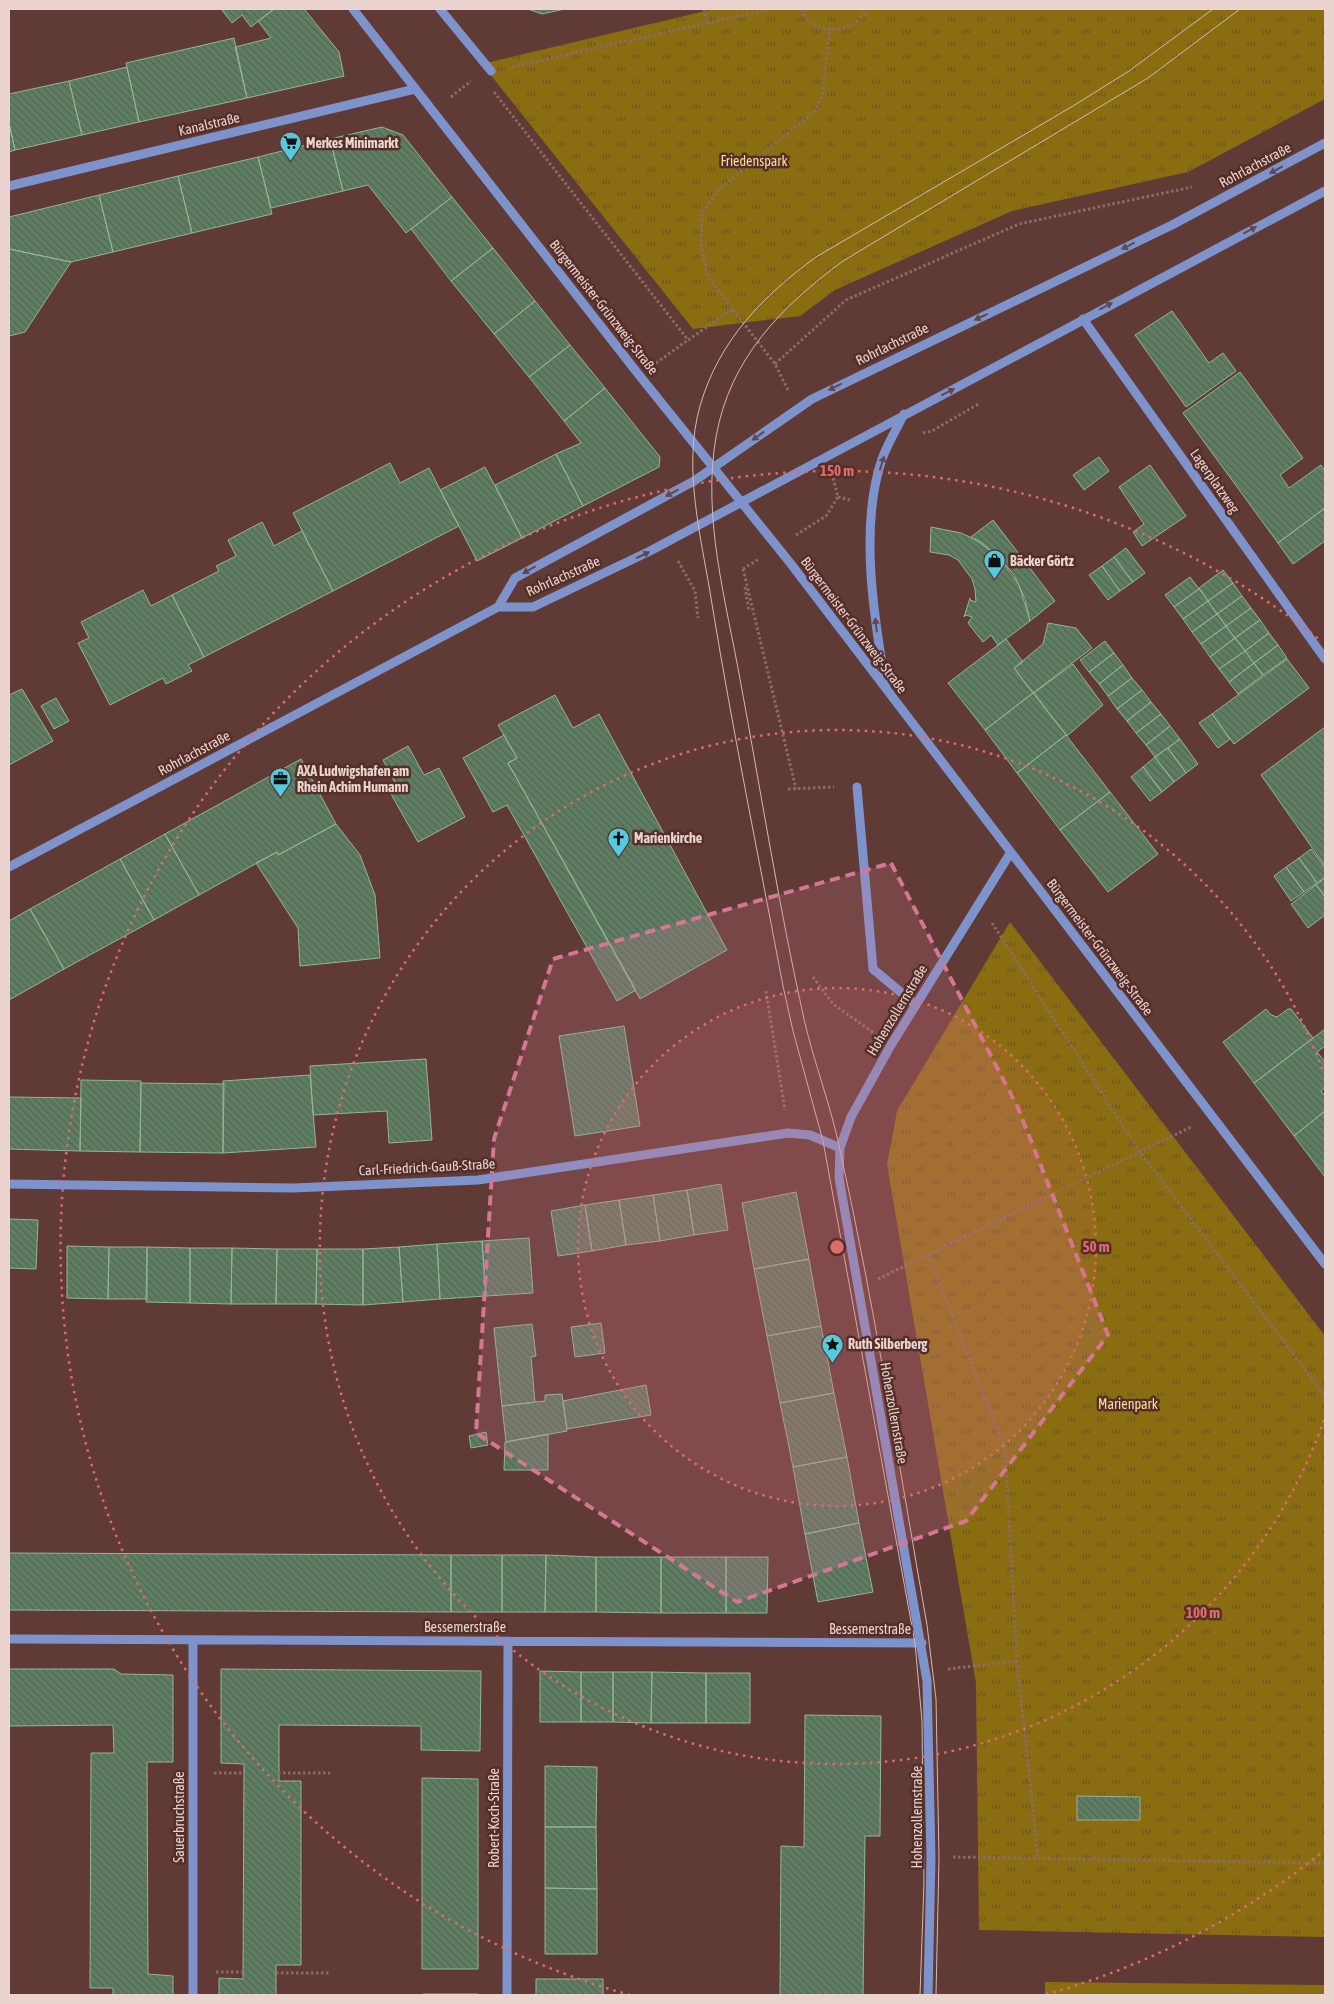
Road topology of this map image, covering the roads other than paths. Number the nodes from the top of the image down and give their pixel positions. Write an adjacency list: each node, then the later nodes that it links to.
1 (353, 9): 4 (street, Bürgermeister-Grünzweig-Straße)
2 (440, 9): 3 (street)
3 (492, 71)
4 (416, 88): 6 (street, Kanalstraße); 10 (street, Bürgermeister-Grünzweig-Straße)
5 (1325, 143): 10 (street, Rohrlachstraße, one-way to 10)
6 (9, 186)
7 (1325, 191): 8 (street, Rohrlachstraße, one-way to 7)
8 (1083, 319): 9 (street, Rohrlachstraße, one-way to 8); 13 (street, Lagerplatzweg)
9 (904, 414): 11 (street, Rohrlachstraße); 14 (street, one-way to 9)
10 (714, 468): 11 (street, Bürgermeister-Grünzweig-Straße); 12 (street, Rohrlachstraße, one-way to 12)
11 (742, 502): 12 (street, Rohrlachstraße, one-way to 11); 14 (street, Bürgermeister-Grünzweig-Straße)
12 (498, 607): 17 (street, Rohrlachstraße)
13 (1325, 659)
14 (886, 690): 16 (street, Bürgermeister-Grünzweig-Straße)
15 (857, 787): 18 (street)
16 (1011, 852): 18 (street, Hohenzollernstraße); 21 (street, Bürgermeister-Grünzweig-Straße)
17 (9, 867)
18 (916, 1005): 19 (street, Hohenzollernstraße)
19 (840, 1148): 20 (street, Carl-Friedrich-Gauß-Straße); 25 (street, Hohenzollernstraße)
20 (9, 1184)
21 (1325, 1264)
22 (9, 1639): 23 (street, Bessemerstraße)
23 (193, 1640): 24 (street, Bessemerstraße); 26 (street, Sauerbruchstraße)
24 (508, 1641): 25 (street, Bessemerstraße); 27 (street, Robert-Koch-Straße)
25 (922, 1643): 28 (street, Hohenzollernstraße)
26 (193, 1995)
27 (507, 1995)
28 (928, 1995)

